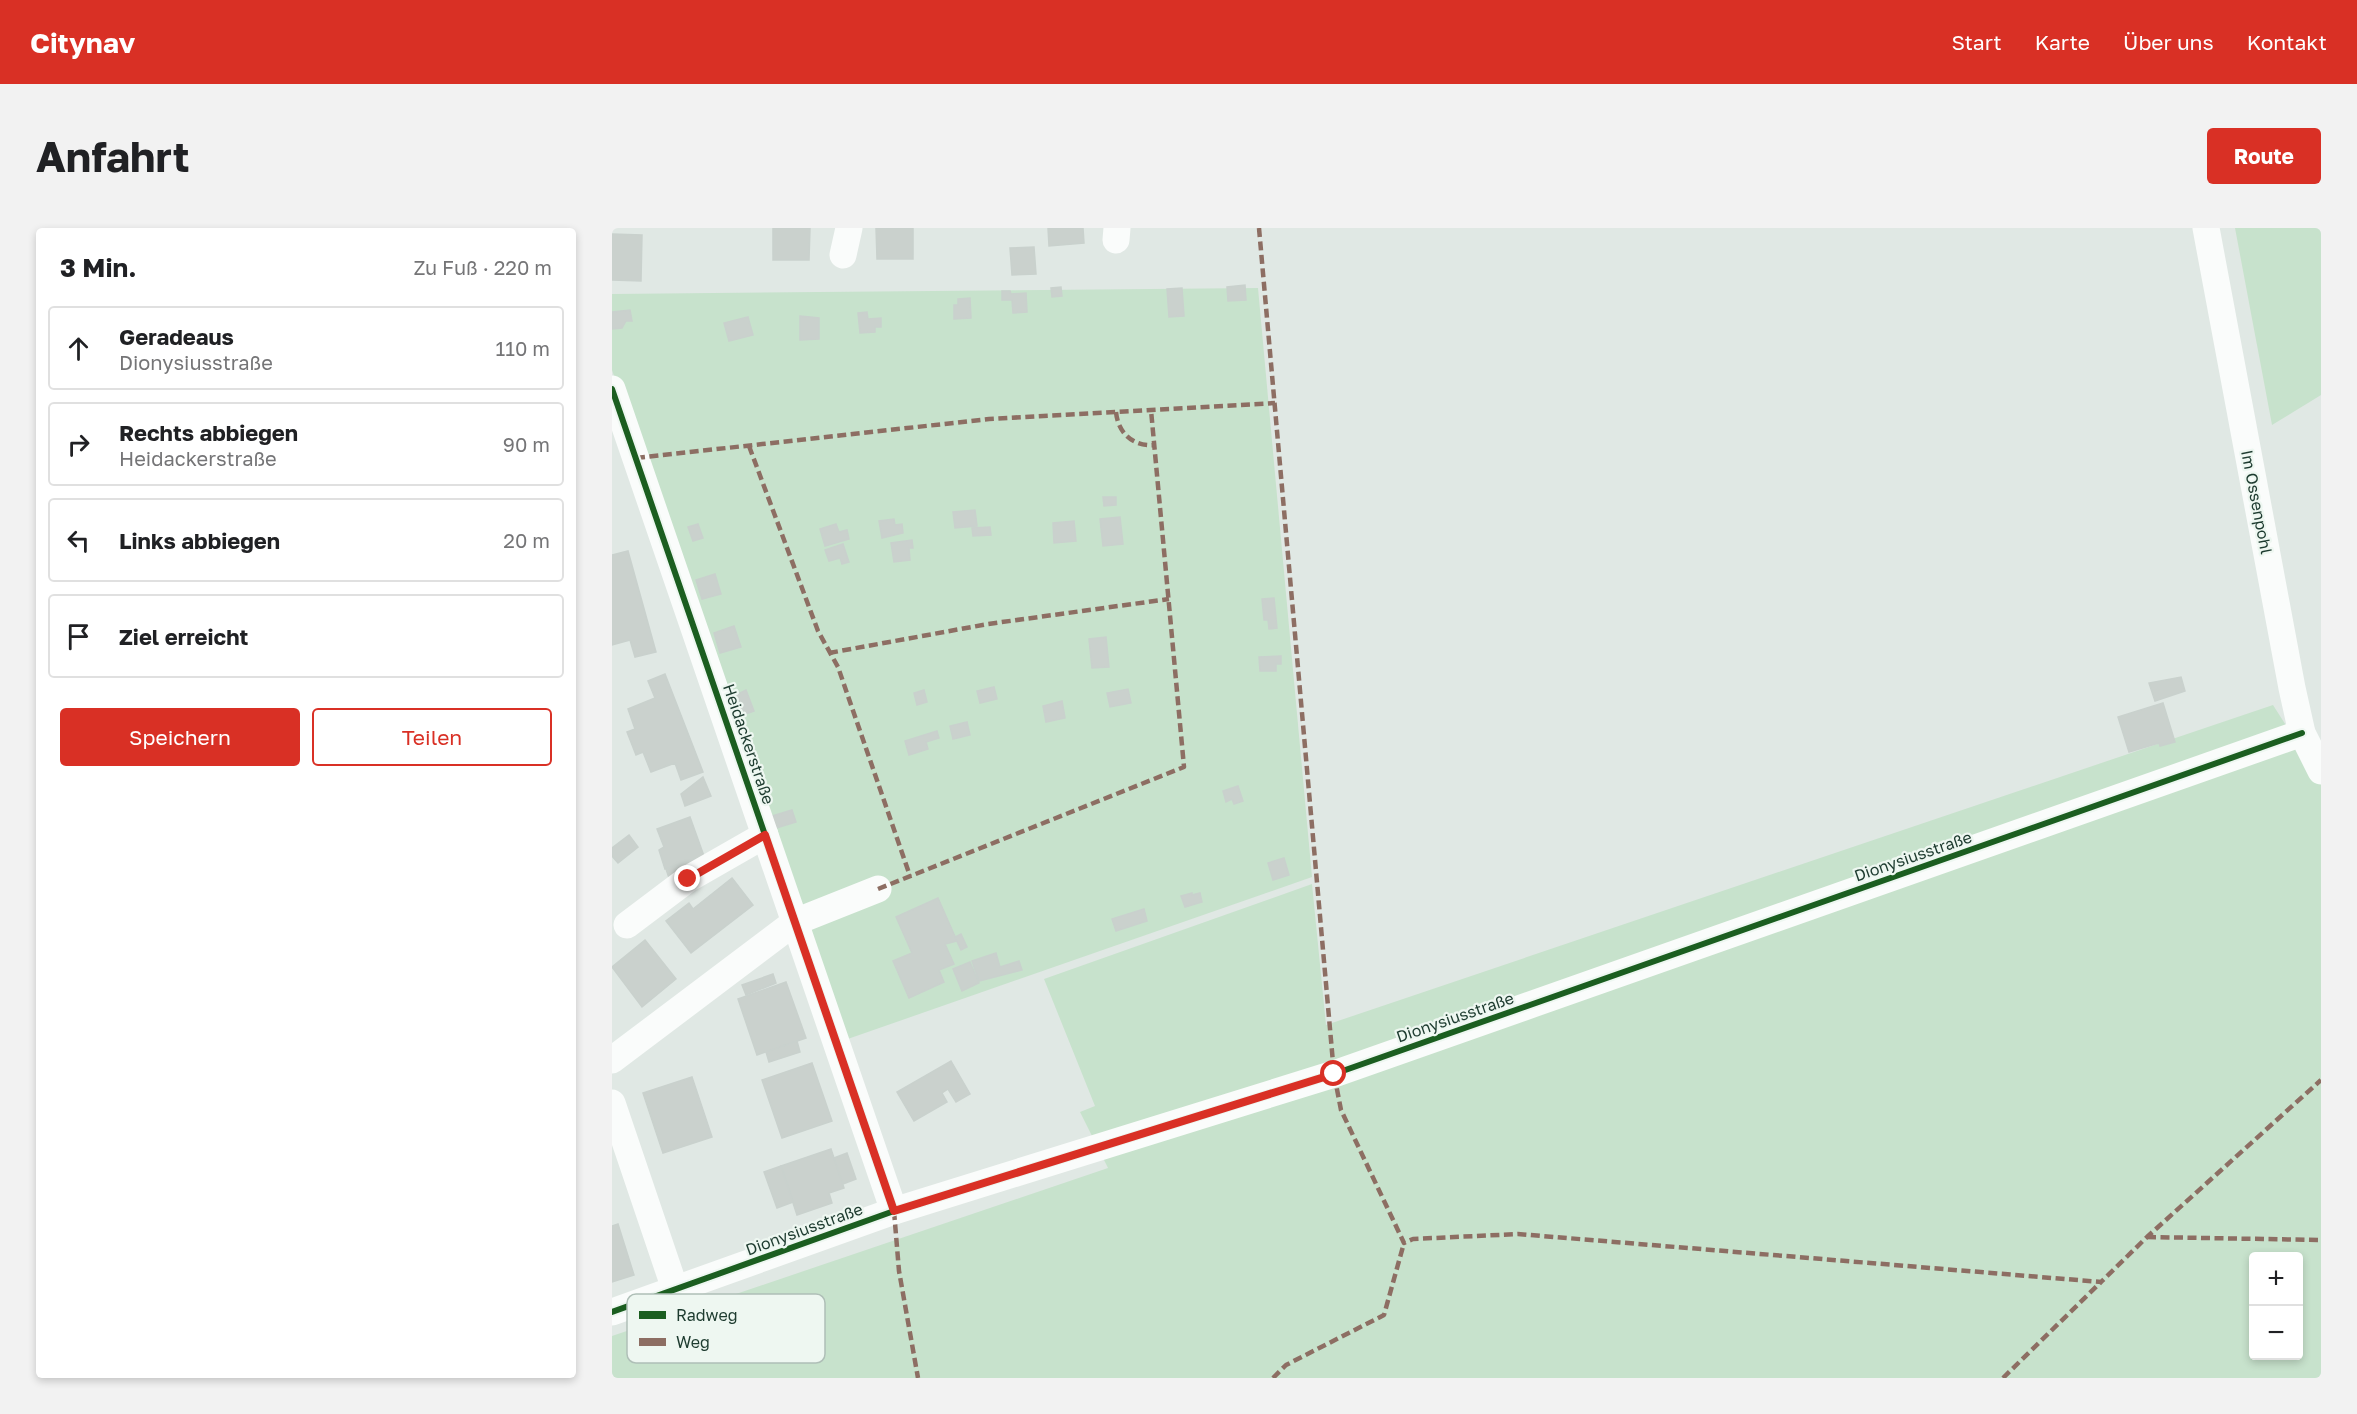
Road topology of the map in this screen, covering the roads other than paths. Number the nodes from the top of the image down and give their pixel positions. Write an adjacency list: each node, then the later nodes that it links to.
1 (849, 228): 3 (street)
2 (2206, 228): 5 (street, Im Ossenpohl)
3 (843, 255)
4 (612, 388): 7 (street, Heidackerstraße)
5 (2302, 734): 6 (street, Im Ossenpohl); 13 (street, Dionysiusstraße)
6 (2321, 771)
7 (765, 835): 9 (street, Heidackerstraße); 10 (street)
8 (878, 889): 9 (street)
9 (795, 922): 11 (street); 13 (street, Heidackerstraße)
10 (627, 925)
11 (612, 1060)
12 (612, 1103): 14 (street)
13 (894, 1211): 14 (street, Dionysiusstraße)
14 (675, 1289): 15 (street, Dionysiusstraße)
15 (661, 1294)
16 (627, 1307): 17 (street, Dionysiusstraße)
17 (612, 1312)

